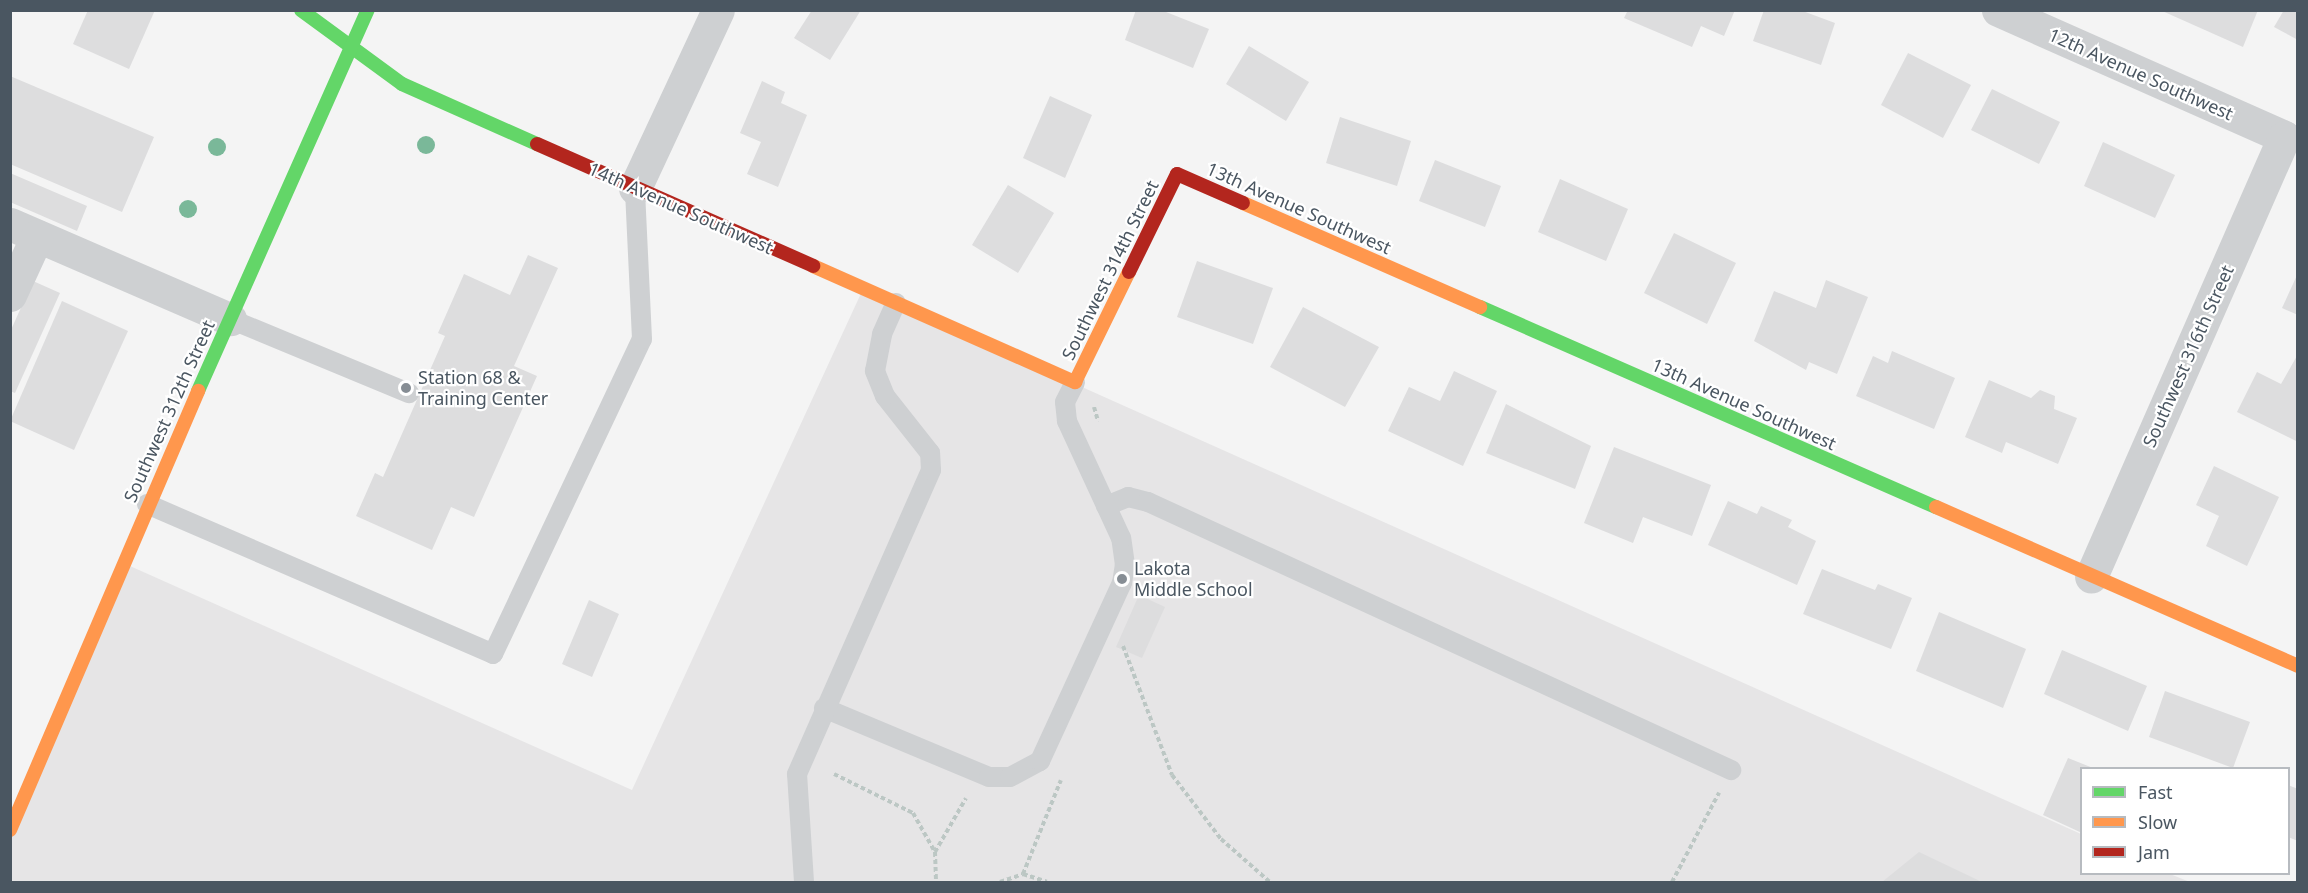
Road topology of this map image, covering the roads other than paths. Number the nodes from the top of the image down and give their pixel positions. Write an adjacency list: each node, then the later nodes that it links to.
1 (301, 10): 5 (street, 14th Avenue Southwest)
2 (368, 10): 5 (street, Southwest 312th Street)
3 (718, 10): 8 (street)
4 (1998, 10): 6 (street, 12th Avenue Southwest)
5 (352, 48): 8 (street, 14th Avenue Southwest); 12 (street, Southwest 312th Street)
6 (2284, 136): 17 (street, Southwest 316th Street)
7 (1177, 174): 13 (street, Southwest 314th Street); 17 (street, 13th Avenue Southwest)
8 (635, 188): 11 (street, 14th Avenue Southwest); 15 (lane)
9 (24, 230): 10 (street); 12 (street)
10 (10, 295)
11 (896, 303): 13 (street, 14th Avenue Southwest); 19 (lane)
12 (230, 319): 14 (lane); 15 (street, Southwest 312th Street)
13 (1075, 382): 16 (lane)
14 (409, 393)
15 (147, 504): 21 (street, Southwest 312th Street)
16 (1106, 506): 19 (lane); 20 (lane)
17 (2091, 576): 18 (street, 13th Avenue Southwest)
18 (2298, 666)
19 (824, 708): 22 (lane)
20 (1731, 770)
21 (10, 830)
22 (804, 882)

